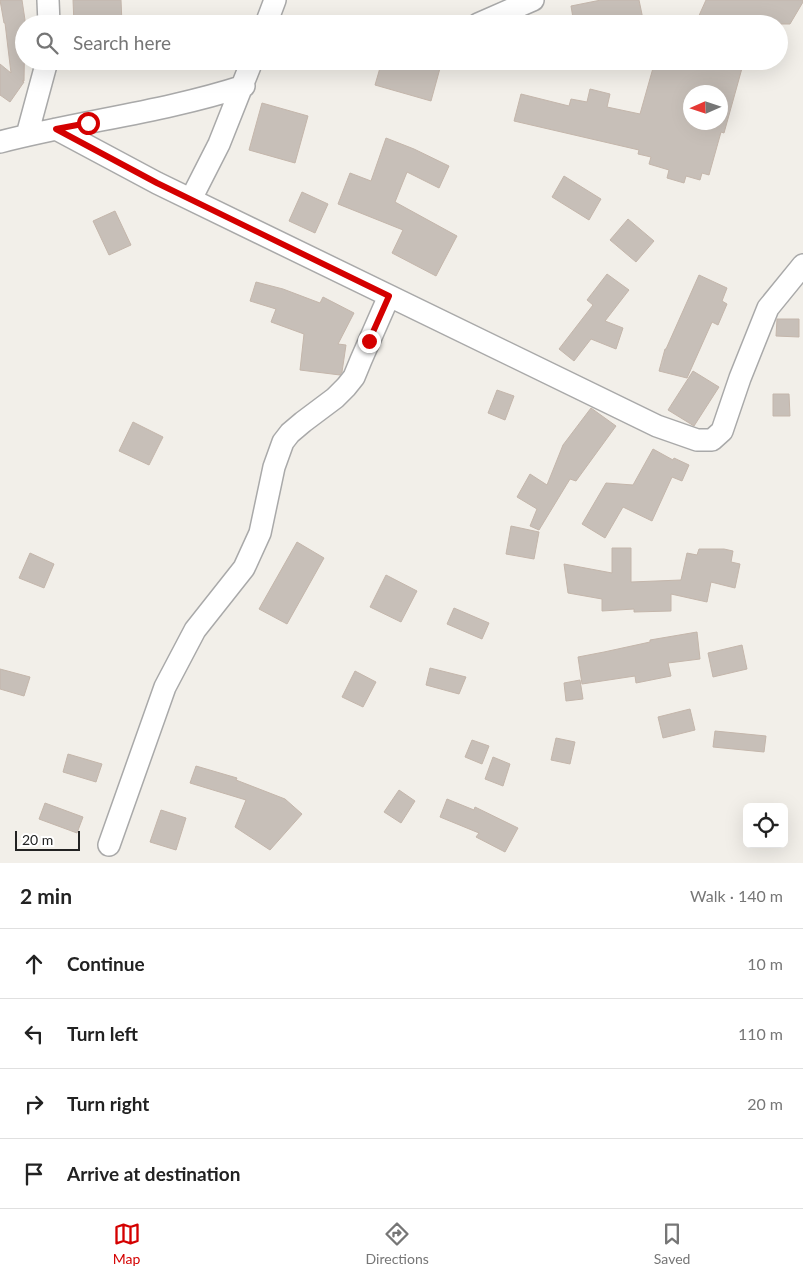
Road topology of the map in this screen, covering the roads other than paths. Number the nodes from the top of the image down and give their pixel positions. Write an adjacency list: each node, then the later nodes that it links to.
1 (48, 0): 4 (street)
2 (275, 0): 5 (street)
3 (533, 0): 6 (street)
4 (49, 15)
5 (269, 15)
6 (499, 15)
7 (45, 70): 11 (street)
8 (249, 70): 9 (street)
9 (244, 86): 10 (street); 13 (street)
10 (56, 129): 11 (street); 13 (street)
11 (27, 135): 12 (street)
12 (0, 142)
13 (191, 199): 15 (street)
14 (803, 265): 15 (street)
15 (389, 296): 16 (street)
16 (109, 845)

